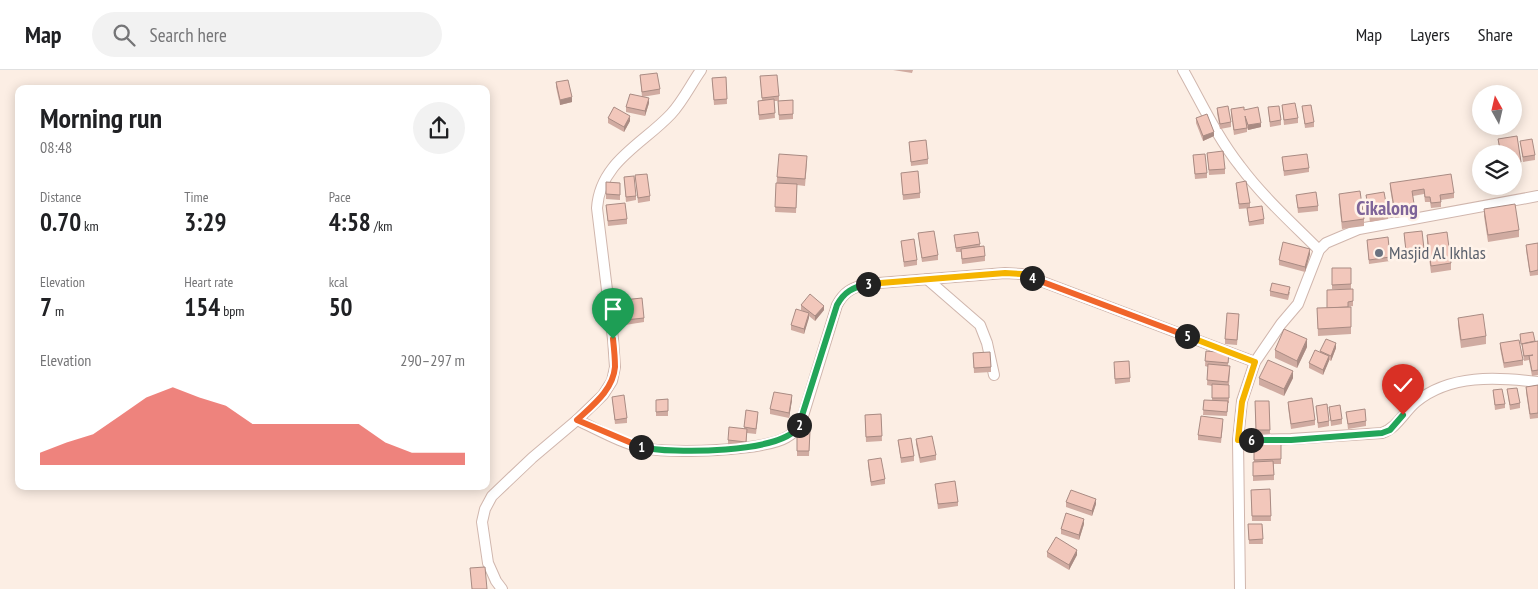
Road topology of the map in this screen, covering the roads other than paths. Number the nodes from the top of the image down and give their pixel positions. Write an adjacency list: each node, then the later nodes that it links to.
1 (701, 70): 9 (street)
2 (1183, 70): 4 (street)
3 (1538, 196): 4 (street)
4 (1319, 250): 6 (street)
5 (927, 279): 6 (street); 7 (street); 9 (street)
6 (1255, 362): 10 (street)
7 (994, 375)
8 (1538, 382): 10 (street)
9 (577, 420): 11 (street)
10 (1238, 440): 12 (street)
11 (502, 589)
12 (1240, 589)

